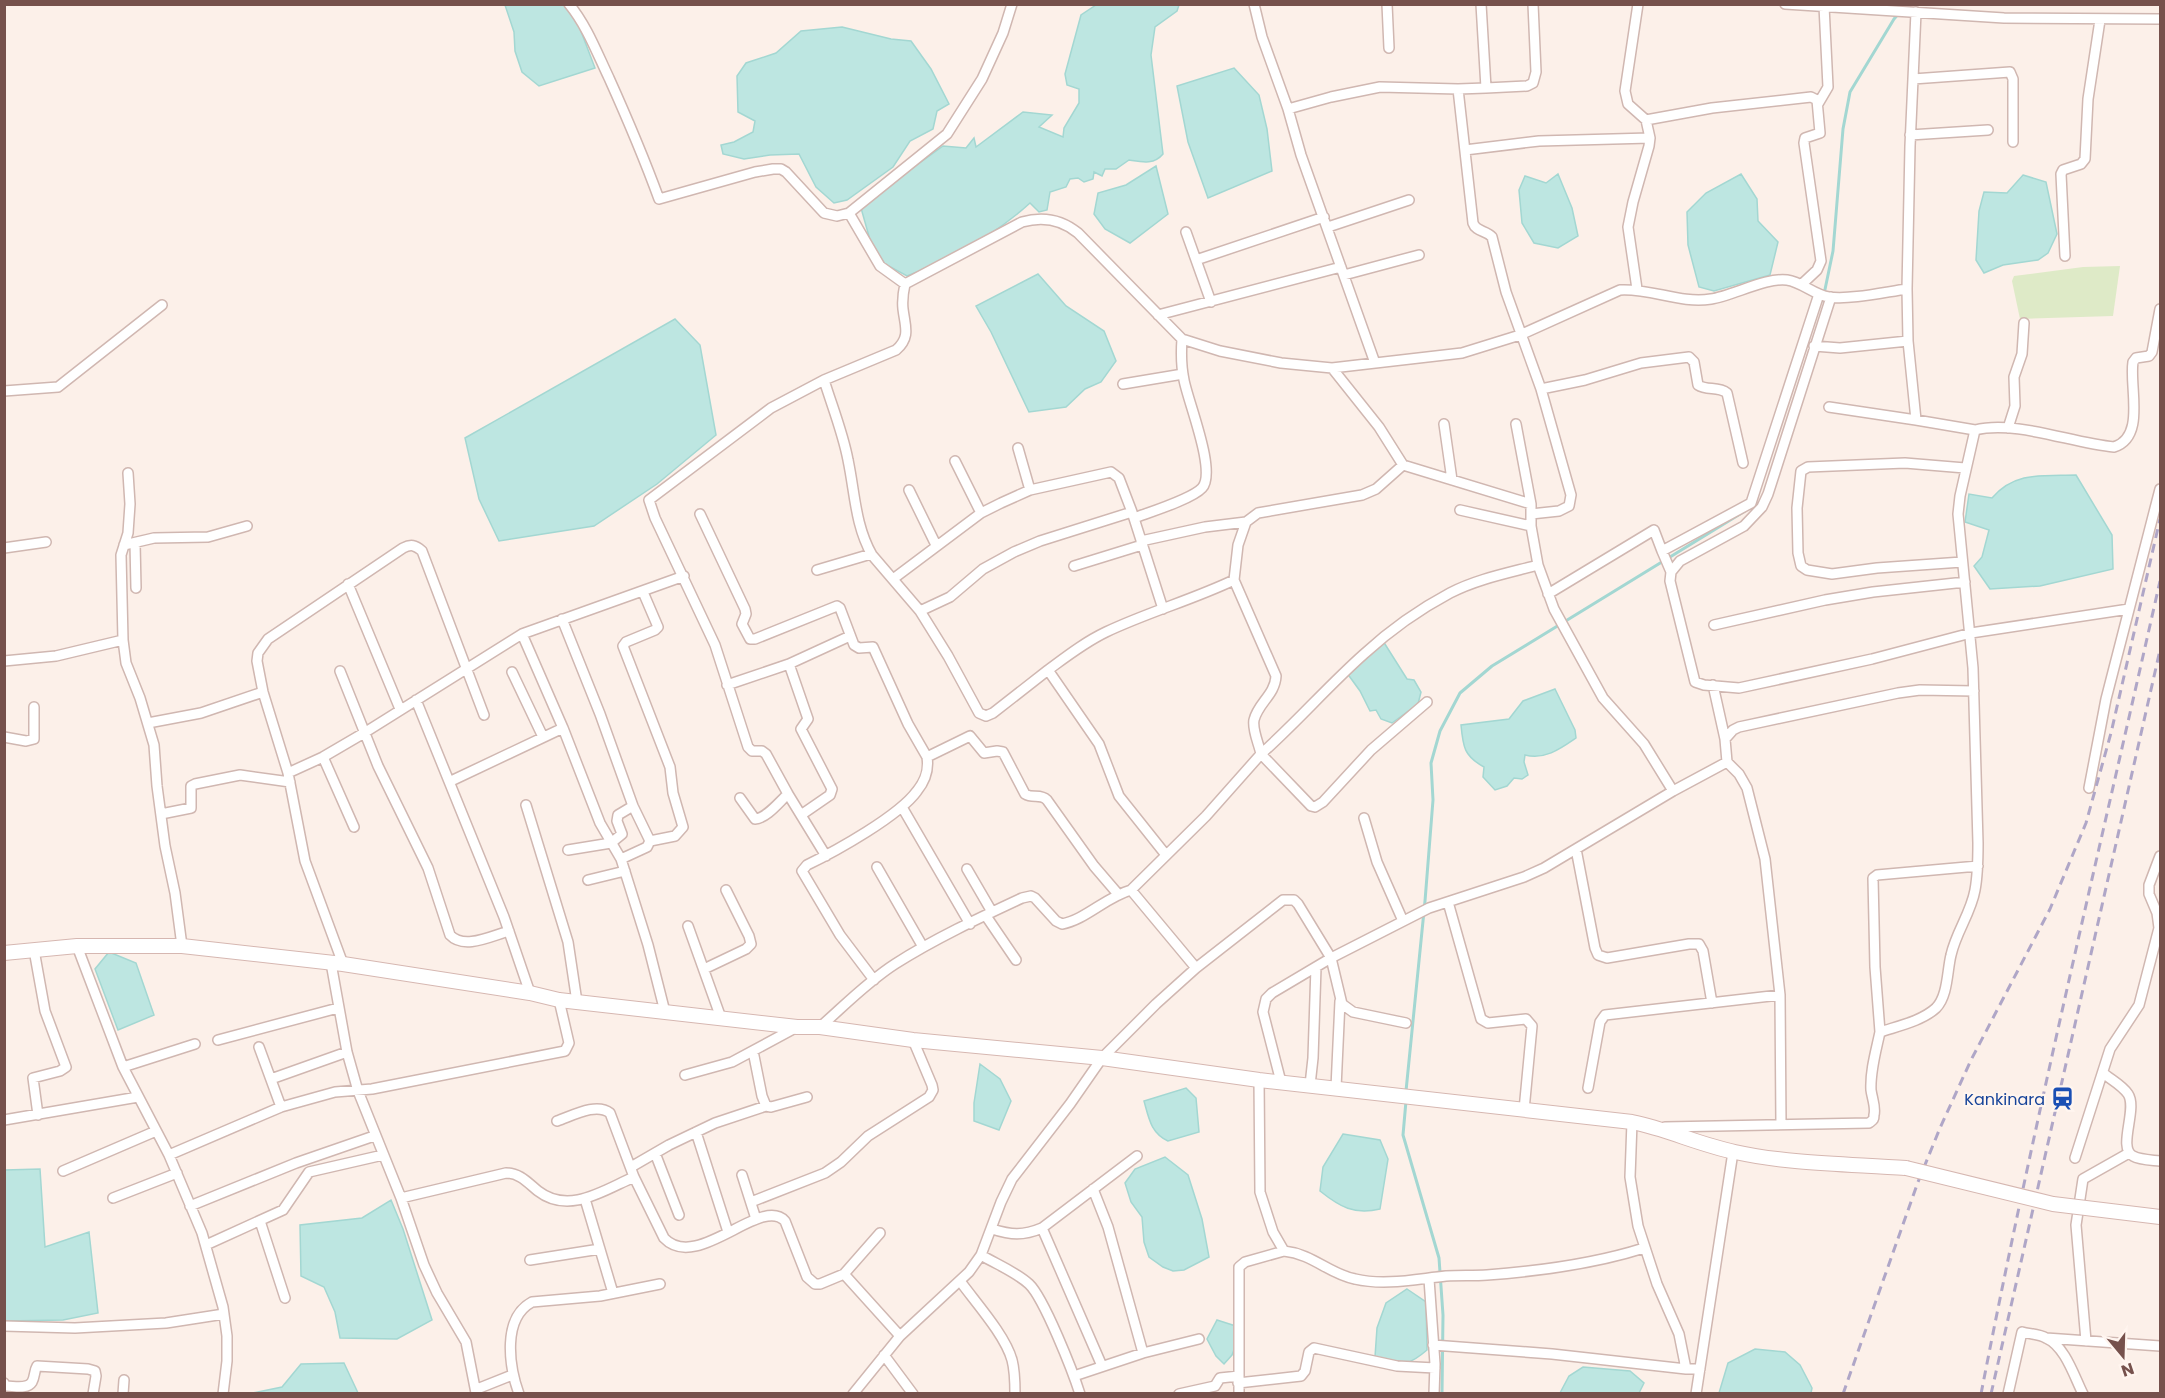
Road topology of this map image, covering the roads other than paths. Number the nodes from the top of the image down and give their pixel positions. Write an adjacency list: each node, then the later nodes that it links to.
1 (569, 4): 26 (street)
2 (1012, 4): 26 (street)
3 (1254, 4): 18 (street)
4 (1387, 4): 13 (street)
5 (1481, 4): 15 (street)
6 (1533, 4): 15 (street)
7 (1638, 4): 19 (street)
8 (1785, 4): 9 (street)
9 (1824, 6): 10 (street); 17 (street)
10 (1917, 12): 12 (street); 14 (street)
11 (2160, 19): 12 (street)
12 (2100, 20): 31 (street)
13 (1389, 48)
14 (1913, 79): 21 (street); 23 (street)
15 (1486, 88): 16 (street)
16 (1458, 89): 18 (street); 24 (street)
17 (1818, 104): 19 (street); 35 (street)
18 (1288, 109): 27 (street)
19 (1646, 120): 22 (street)
20 (1988, 130): 21 (street)
21 (1911, 135): 37 (street)
22 (1650, 138): 24 (street); 36 (street)
23 (2013, 142)
24 (1465, 150): 44 (street)
25 (1409, 200): 28 (street)
26 (849, 213): 34 (street)
27 (1324, 217): 28 (street); 32 (street)
28 (1328, 227): 33 (street)
29 (1186, 232): 32 (street)
30 (1419, 255): 33 (street)
31 (2065, 256)
32 (1196, 260): 39 (street)
33 (1343, 271): 39 (street); 48 (street)
34 (905, 284): 42 (street); 51 (street)
35 (1801, 285): 36 (street); 38 (street)
36 (1636, 289): 44 (street)
37 (1907, 289): 38 (street); 46 (street)
38 (1825, 296): 47 (street); 86 (street)
39 (1211, 302): 42 (street)
40 (162, 305): 54 (street)
41 (2160, 309): 59 (street)
42 (1158, 315): 45 (street)
43 (2024, 323): 59 (street)
44 (1520, 335): 48 (street); 53 (street)
45 (1182, 339): 49 (street); 50 (street)
46 (1908, 341): 47 (street); 56 (street)
47 (1814, 346): 92 (street)
48 (1375, 363): 49 (street)
49 (1332, 368): 64 (street)
50 (1183, 374): 52 (street); 76 (street)
51 (824, 380): 87 (street); 93 (street)
52 (1123, 384)
53 (1541, 389): 63 (street); 75 (street)
54 (4, 391)
55 (1829, 407): 56 (street)
56 (1916, 420): 60 (street)
57 (1444, 424): 67 (street)
58 (1516, 424): 71 (street)
59 (2008, 428): 60 (street)
60 (1975, 430): 65 (street)
61 (1018, 448): 70 (street)
62 (955, 460): 73 (street)
63 (1743, 463)
64 (1403, 465): 67 (street); 77 (street)
65 (1965, 468): 88 (street); 88 (street)
66 (128, 473): 83 (street)
67 (1452, 480): 71 (street)
68 (2160, 489): 102 (street)
69 (909, 490): 84 (street)
70 (1030, 490): 73 (street); 76 (street)
71 (1531, 504): 75 (street)
72 (1460, 510): 79 (street)
73 (981, 513): 84 (street)
74 (700, 514): 108 (street)
75 (1531, 514): 79 (street)
76 (1133, 515): 82 (street); 103 (street)
77 (1246, 522): 82 (street); 95 (street)
78 (247, 526): 81 (street)
79 (1531, 526): 89 (street)
80 (45, 542): 85 (street)
81 (135, 543): 83 (street); 98 (street)
82 (1142, 543): 90 (street); 101 (street)
83 (124, 545): 109 (street)
84 (936, 546): 94 (street)
85 (4, 548)
86 (1662, 551): 92 (street); 100 (street)
87 (871, 554): 91 (street); 94 (street)
88 (1962, 562): 96 (street)
89 (1538, 565): 100 (street); 131 (street)
90 (1074, 566)
91 (818, 570)
92 (1671, 572): 117 (street)
93 (684, 576): 99 (street); 116 (street)
94 (893, 579): 103 (street)
95 (1234, 580): 101 (street); 131 (street)
96 (1965, 582): 105 (street); 106 (street)
97 (348, 584): 112 (street); 119 (street); 123 (street)
98 (136, 588)
99 (643, 592): 104 (street); 148 (street)
100 (1548, 594): 138 (street)
101 (1163, 609): 113 (street)
102 (2129, 609): 106 (street); 137 (street)
103 (920, 611): 113 (street)
104 (562, 619): 107 (street); 142 (street)
105 (1714, 625)
106 (1971, 633): 117 (street); 118 (street)
107 (522, 634): 112 (street); 126 (street)
108 (850, 636): 111 (street); 133 (street)
109 (123, 640): 110 (street); 125 (street)
110 (4, 661)
111 (789, 664): 116 (street); 145 (street)
112 (466, 668): 120 (street); 124 (street)
113 (1048, 670): 152 (street)
114 (340, 671): 127 (street)
115 (512, 672): 129 (street)
116 (727, 685): 139 (street)
117 (1713, 685): 130 (street)
118 (1974, 691): 130 (street); 156 (street)
119 (264, 692): 125 (street); 135 (street)
120 (416, 699): 123 (street); 136 (street)
121 (1427, 702): 131 (street)
122 (34, 707): 128 (street)
123 (400, 709): 127 (street)
124 (484, 715)
125 (148, 723): 144 (street)
126 (563, 729): 129 (street); 149 (street)
127 (364, 733): 132 (street); 169 (street)
128 (4, 737)
129 (543, 737): 136 (street)
130 (1725, 739): 134 (street)
131 (1261, 754): 152 (street)
132 (323, 757): 135 (street); 147 (street)
133 (927, 757): 143 (street); 163 (street)
134 (1727, 762): 138 (street); 183 (street)
135 (289, 778): 144 (street); 177 (street)
136 (451, 781): 169 (street)
137 (2089, 788)
138 (1673, 791): 150 (street)
139 (788, 794): 140 (street); 145 (street)
140 (740, 798)
141 (526, 805): 186 (street)
142 (633, 806): 148 (street); 149 (street)
143 (902, 807): 153 (street); 167 (street)
144 (161, 814): 171 (street)
145 (801, 815): 153 (street)
146 (1364, 818): 166 (street)
147 (354, 827)
148 (650, 841): 155 (street)
149 (611, 843): 151 (street); 155 (street)
150 (1576, 849): 164 (street); 187 (street)
151 (568, 850)
152 (1166, 855): 162 (street)
153 (826, 856): 181 (street)
154 (2160, 856): 203 (street)
155 (621, 859): 159 (street)
156 (1978, 866): 194 (street); 194 (street)
157 (877, 867): 172 (street)
158 (967, 869): 165 (street)
159 (625, 871): 160 (street); 189 (street)
160 (588, 880)
161 (726, 890): 180 (street)
162 (1131, 890): 163 (street); 179 (street)
163 (1118, 894): 165 (street)
164 (1448, 902): 166 (street); 216 (street)
165 (989, 914): 167 (street); 176 (street)
166 (1403, 921): 175 (street)
167 (970, 924): 172 (street)
168 (688, 926): 180 (street)
169 (508, 931): 182 (street)
170 (77, 946): 171 (main road); 173 (main road); 202 (street)
171 (182, 946): 177 (main road)
172 (923, 947): 181 (street)
173 (34, 950): 174 (main road); 217 (street)
174 (4, 953)
175 (1331, 958): 178 (street); 179 (street); 184 (street)
176 (1016, 960)
177 (337, 963): 182 (main road); 188 (street)
178 (1316, 967): 207 (street); 208 (street)
179 (1196, 968): 201 (street)
180 (704, 969): 190 (street)
181 (874, 980): 193 (street)
182 (530, 993): 185 (main road)
183 (1780, 995): 187 (street); 221 (street)
184 (1340, 998): 191 (street); 209 (street)
185 (559, 1000): 186 (main road); 211 (street)
186 (577, 1002): 189 (main road)
187 (1712, 1003): 210 (street)
188 (338, 1008): 195 (street); 200 (street)
189 (665, 1012): 190 (main road)
190 (721, 1018): 192 (main road)
191 (1406, 1023)
192 (797, 1027): 193 (main road); 199 (street)
193 (820, 1027): 196 (main road)
194 (1881, 1032): 221 (street)
195 (218, 1040)
196 (913, 1040): 201 (main road); 242 (street)
197 (195, 1044): 202 (street)
198 (259, 1047): 205 (street)
199 (753, 1051): 204 (street); 214 (street)
200 (347, 1052): 205 (street); 211 (street)
201 (1102, 1058): 206 (main road); 249 (street)
202 (123, 1067): 212 (street)
203 (2103, 1073): 228 (street); 232 (street)
204 (685, 1075)
205 (271, 1079): 215 (street)
206 (1259, 1080): 207 (main road); 255 (street)
207 (1281, 1082): 208 (main road)
208 (1310, 1085): 209 (main road)
209 (1336, 1088): 216 (main road)
210 (1588, 1089)
211 (358, 1091): 215 (street); 225 (street)
212 (138, 1097): 217 (street); 223 (street)
213 (807, 1097): 214 (street)
214 (766, 1106): 224 (street)
215 (281, 1107): 229 (street)
216 (1524, 1110): 220 (main road)
217 (38, 1115): 218 (street)
218 (4, 1120)
219 (557, 1121): 235 (street)
220 (1632, 1122): 222 (main road); 253 (street)
221 (1781, 1124): 222 (street)
222 (1656, 1127): 226 (main road)
223 (156, 1131): 229 (street); 234 (street)
224 (696, 1132): 227 (street); 250 (street)
225 (374, 1136): 230 (street); 243 (street)
226 (1733, 1152): 245 (main road, bridge); 277 (street)
227 (655, 1153): 235 (street); 244 (street)
228 (2129, 1153): 233 (street); 269 (street)
229 (169, 1155): 236 (street)
230 (382, 1155): 240 (street); 247 (street)
231 (1137, 1156): 238 (street)
232 (2075, 1158)
233 (2160, 1161)
234 (63, 1171)
235 (633, 1172): 241 (street); 250 (street)
236 (177, 1173): 239 (street); 243 (street)
237 (742, 1175): 242 (street)
238 (1093, 1189): 248 (street); 272 (street)
239 (113, 1198)
240 (401, 1198): 241 (street); 283 (street)
241 (585, 1199): 254 (street)
242 (751, 1202): 246 (street)
243 (190, 1206): 252 (street)
244 (679, 1215)
245 (2160, 1216)
246 (756, 1219): 250 (street); 258 (street)
247 (260, 1221): 252 (street); 263 (street)
248 (1042, 1228): 249 (street); 274 (street)
249 (992, 1229): 256 (street)
250 (728, 1232)
251 (880, 1233): 258 (street)
252 (206, 1245): 264 (street)
253 (1644, 1248): 259 (street); 276 (street)
254 (600, 1249): 257 (street); 262 (street)
255 (1284, 1251): 259 (street); 281 (street)
256 (981, 1255): 260 (street); 279 (street)
257 (530, 1260)
258 (844, 1274): 266 (street)
259 (1436, 1278): 270 (street)
260 (960, 1281): 266 (street); 290 (street)
261 (660, 1284): 262 (street)
262 (613, 1293): 278 (street)
263 (285, 1298)
264 (224, 1314): 265 (street); 286 (street)
265 (4, 1326)
266 (900, 1336): 273 (street)
267 (2046, 1338): 269 (street); 296 (street); 297 (street)
268 (1199, 1339): 272 (street)
269 (2086, 1341): 271 (street)
270 (1436, 1346): 275 (street); 276 (street)
271 (2160, 1346)
272 (1143, 1353): 274 (street)
273 (884, 1355): 288 (street); 289 (street)
274 (1102, 1366): 279 (street)
275 (1435, 1368): 281 (street); 294 (street)
276 (1686, 1369): 277 (street)
277 (1700, 1369): 295 (street)
278 (512, 1375): 283 (street); 287 (street)
279 (1074, 1376): 291 (street)
280 (124, 1380): 285 (street)
281 (1238, 1380): 292 (street); 293 (street)
282 (4, 1383): 284 (street)
283 (476, 1393)
284 (93, 1394)
285 (123, 1394)
286 (223, 1394)
287 (519, 1394)
288 (853, 1394)
289 (913, 1394)
290 (1015, 1394)
291 (1080, 1394)
292 (1179, 1394)
293 (1239, 1394)
294 (1434, 1394)
295 (1696, 1394)
296 (2008, 1394)
297 (2083, 1394)

